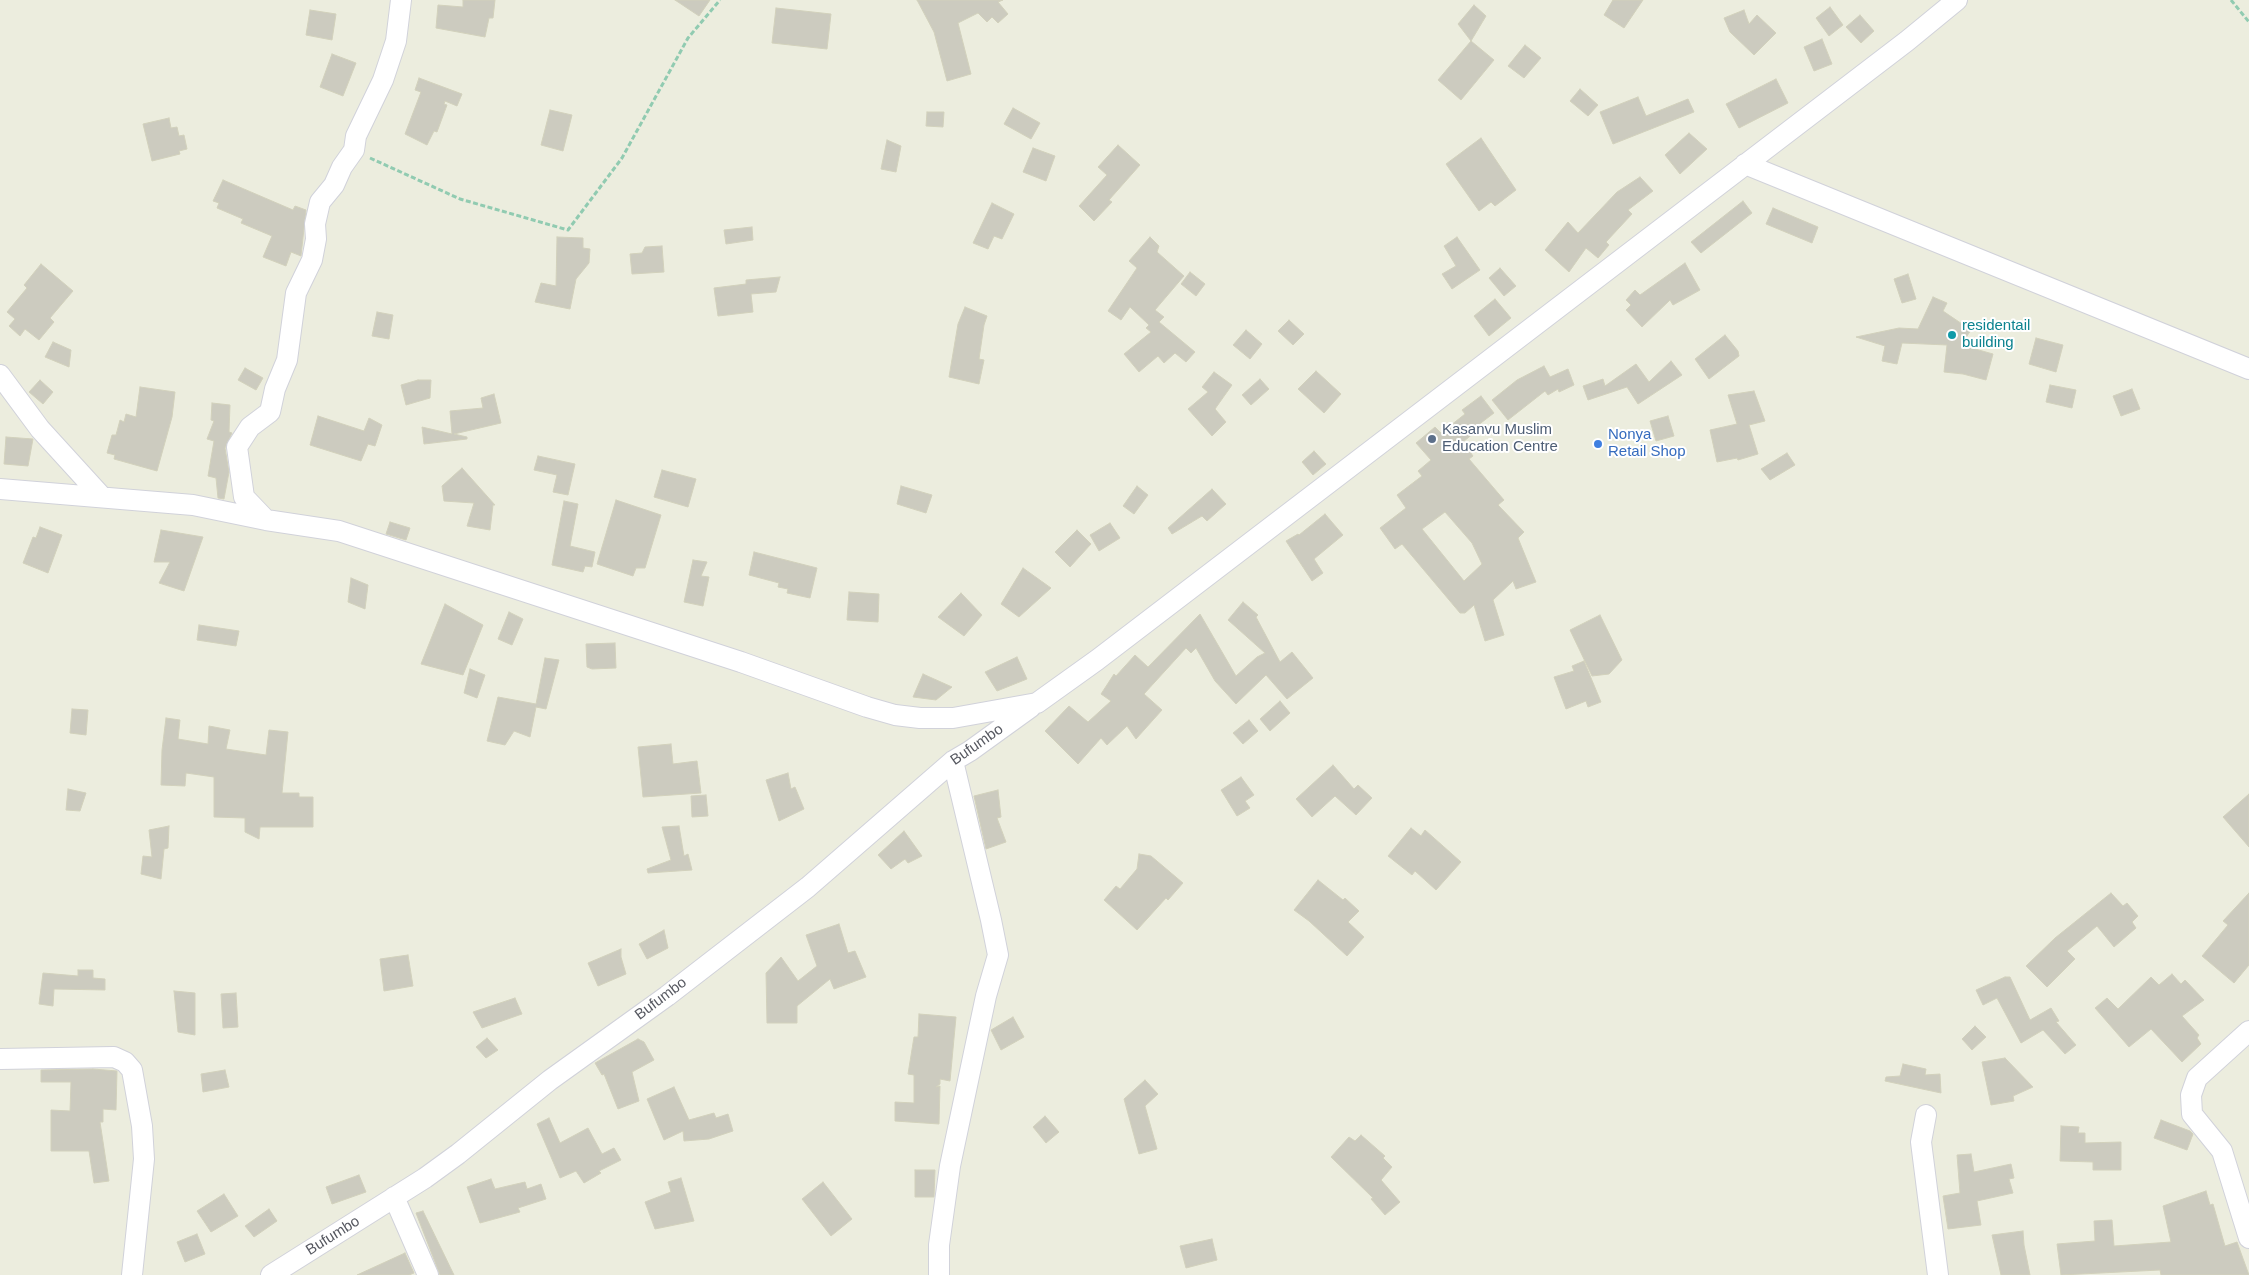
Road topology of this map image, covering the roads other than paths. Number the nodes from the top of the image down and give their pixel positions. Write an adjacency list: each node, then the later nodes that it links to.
1 (401, 0): 8 (street)
2 (1957, 0): 3 (street, Bufumbo)
3 (1745, 164): 4 (street); 9 (street, Bufumbo)
4 (2249, 369)
5 (0, 375): 7 (street)
6 (0, 489): 7 (street)
7 (102, 497): 8 (street)
8 (266, 520): 9 (street)
9 (1037, 703): 10 (street, Bufumbo)
10 (953, 761): 14 (street, Bufumbo); 19 (street)
11 (2249, 1031): 15 (street)
12 (0, 1059): 16 (street)
13 (1926, 1115): 20 (street)
14 (394, 1197): 17 (street, Bufumbo); 18 (street)
15 (2249, 1238)
16 (132, 1275)
17 (271, 1275)
18 (428, 1275)
19 (939, 1275)
20 (1938, 1275)

